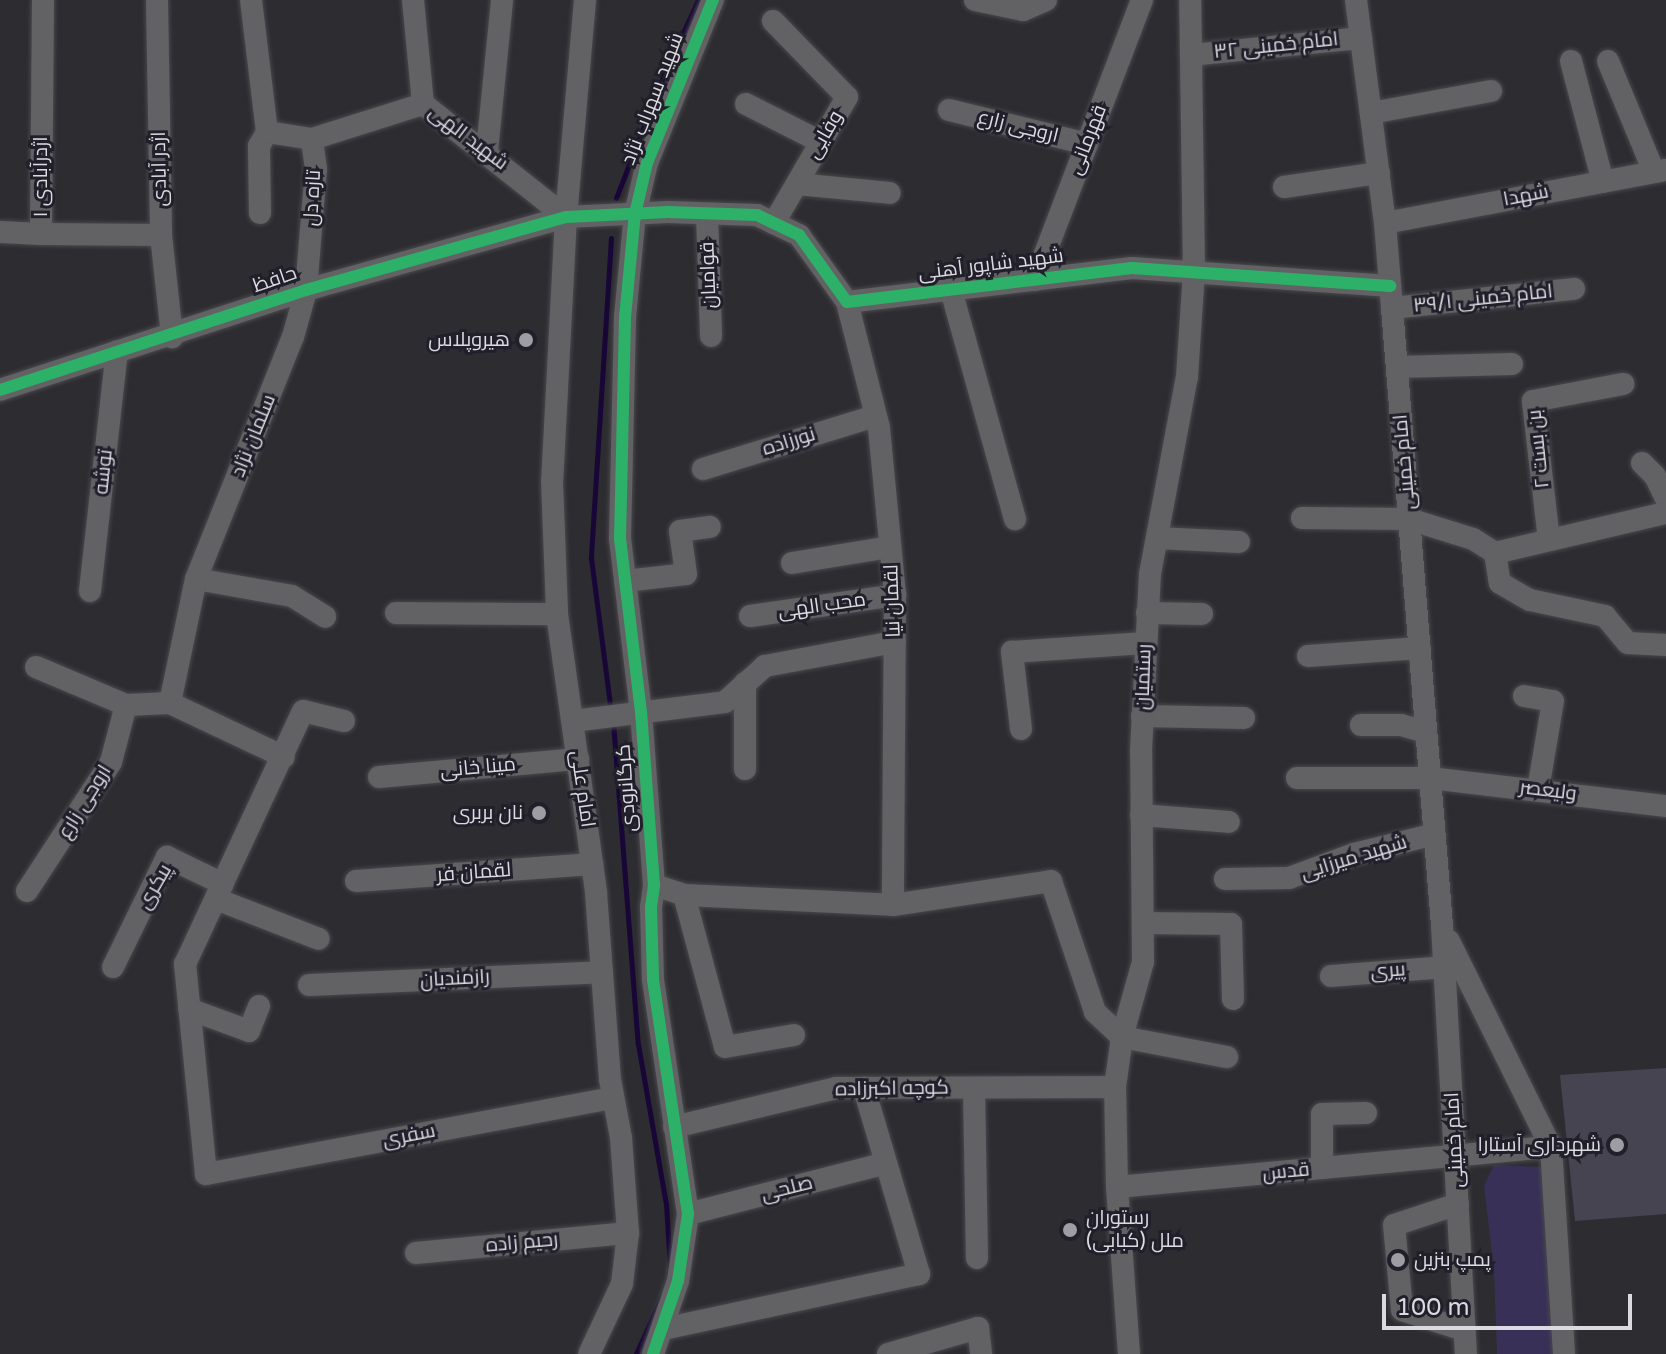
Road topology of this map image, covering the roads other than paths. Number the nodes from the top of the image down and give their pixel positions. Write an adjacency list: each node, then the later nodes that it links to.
1 (43, 0): 41 (street, اژدرآبادی ۱)
2 (157, 0): 42 (street, اژدر آبادی)
3 (251, 0): 23 (street)
4 (413, 0): 19 (street)
5 (502, 0): 27 (street)
6 (585, 0): 37 (street, امام علی)
7 (713, 0): 35 (street, شهید سهراب نژاد)
8 (975, 0): 9 (street)
9 (1046, 0)
10 (1142, 0): 26 (street, قهرمانی)
11 (1190, 0): 15 (street, رستمیان)
12 (1356, 0): 14 (street, امام خمینی)
13 (773, 21): 25 (street, وفایی)
14 (1361, 38): 15 (street, امام خمینی ۳۲); 22 (street, امام خمینی)
15 (1191, 55): 43 (street, رستمیان)
16 (1571, 61): 30 (street)
17 (1608, 61): 28 (street)
18 (1491, 91): 22 (street)
19 (423, 104): 24 (street, شهید الهی); 27 (street, شهید الهی)
20 (746, 104): 25 (street)
21 (949, 110): 26 (street, اروجی زارع)
22 (1371, 113): 29 (street, امام خمینی)
23 (267, 132): 24 (street); 34 (street)
24 (312, 139): 46 (street, تازه دل)
25 (821, 142): 31 (street, وفایی)
26 (1087, 144): 44 (street, قهرمانی)
27 (487, 151): 37 (street, شهید الهی)
28 (1660, 171): 30 (street, شهدا)
29 (1379, 173): 32 (street); 39 (street, امام خمینی)
30 (1603, 182): 39 (street, شهدا)
31 (797, 184): 33 (street); 38 (street, وفایی)
32 (1284, 187)
33 (890, 193)
34 (260, 213)
35 (635, 214): 36 (street); 37 (street, حافظ); 73 (street, کرگانرودی)
36 (707, 214): 38 (street); 50 (street, قوامیان)
37 (566, 217): 46 (street, حافظ); 78 (street, امام علی)
38 (774, 223): 49 (street)
39 (1385, 223): 48 (street, امام خمینی)
40 (0, 232): 41 (street)
41 (41, 234): 42 (street, اژدرآبادی ۱)
42 (161, 235): 51 (street, اژدر آبادی)
43 (1194, 272): 44 (street, شهید شاپور آهنی); 48 (street, شهید شاپور آهنی); 66 (street, رستمیان)
44 (1035, 280): 47 (street, شهید شاپور آهنی)
45 (1574, 289): 48 (street, امام خمینی ۳۹/۱)
46 (306, 290): 51 (street, حافظ); 72 (street, سلمان نژاد)
47 (951, 290): 49 (street, شهید شاپور آهنی); 63 (street)
48 (1391, 297): 54 (street, امام خمینی)
49 (847, 302): 57 (street, لقمان نیا)
50 (711, 336)
51 (172, 337): 52 (street, حافظ)
52 (117, 352): 56 (street, حافظ); 74 (street, توشه)
53 (1512, 364): 54 (street)
54 (1397, 367): 64 (street, امام خمینی)
55 (1623, 384): 67 (street, بن بست ۲)
56 (0, 390)
57 (875, 416): 59 (street, نورزاده); 69 (street, لقمان نیا)
58 (1642, 463): 60 (street)
59 (703, 469)
60 (1666, 499)
61 (1666, 513): 67 (street)
62 (1302, 518): 64 (street)
63 (1015, 519)
64 (1409, 519): 70 (street); 85 (street, امام خمینی)
65 (710, 527): 73 (street)
66 (1157, 538): 68 (street); 77 (street, رستمیان)
67 (1549, 540): 70 (street)
68 (1239, 542)
69 (890, 547): 71 (street); 75 (street, لقمان نیا)
70 (1495, 553): 84 (street)
71 (792, 563)
72 (196, 579): 81 (street); 90 (street, سلمان نژاد)
73 (625, 581): 92 (street, کرگانرودی)
74 (90, 591)
75 (895, 595): 80 (street, محب الهی); 82 (street, لقمان نیا)
76 (396, 613): 78 (street)
77 (1147, 613): 79 (street); 83 (street, رستمیان)
78 (557, 614): 96 (street, امام علی)
79 (1202, 614)
80 (750, 616)
81 (325, 617)
82 (895, 642): 88 (street); 118 (street, لقمان نیا)
83 (1145, 643): 93 (street, رستمیان); 98 (street)
84 (1666, 645)
85 (1420, 648): 86 (street); 99 (street, امام خمینی)
86 (1308, 656)
87 (36, 667): 91 (street)
88 (745, 683): 92 (street); 102 (street)
89 (1524, 696): 106 (street)
90 (170, 703): 91 (street); 100 (street)
91 (126, 705): 115 (street, اروجی زارع)
92 (641, 712): 96 (street); 114 (street, کرگانرودی)
93 (1142, 716): 94 (street); 108 (street, رستمیان)
94 (1244, 718)
95 (344, 721): 100 (street)
96 (573, 721): 101 (street, امام علی)
97 (1361, 725): 99 (street)
98 (1021, 729)
99 (1426, 732): 105 (street, امام خمینی)
100 (284, 757): 116 (street)
101 (578, 759): 103 (street, مینا خانی); 111 (street, امام علی)
102 (745, 769)
103 (379, 777)
104 (1297, 778): 105 (street, ولیعصر)
105 (1430, 778): 106 (street, ولیعصر); 110 (street, امام خمینی)
106 (1538, 790): 107 (street, ولیعصر)
107 (1666, 806)
108 (1141, 815): 109 (street); 119 (street, رستمیان)
109 (1229, 822)
110 (1435, 834): 112 (street, شهید میرزایی); 120 (street, امام خمینی)
111 (592, 864): 113 (street, لقمان فر); 124 (street, امام علی)
112 (1225, 879)
113 (356, 881)
114 (654, 885): 117 (street); 138 (street, کرگانرودی)
115 (27, 891)
116 (220, 892): 121 (street); 122 (street, پیکری); 129 (street)
117 (684, 895): 118 (street); 130 (street)
118 (893, 905): 131 (street)
119 (1143, 923): 127 (street); 131 (street, رستمیان)
120 (1442, 926): 123 (street, امام خمینی); 139 (street, امام خمینی)
121 (319, 939)
122 (113, 967)
123 (1445, 967): 125 (street, پیری); 140 (street, امام خمینی)
124 (602, 972): 126 (street, رازمندیان); 136 (street, امام علی)
125 (1331, 976)
126 (309, 985)
127 (1233, 999)
128 (259, 1006): 129 (street)
129 (189, 1009): 136 (street, سفری)
130 (794, 1035)
131 (1122, 1037): 132 (street); 133 (street, رستمیان)
132 (1227, 1057)
133 (1115, 1087): 135 (street, کوچه اکبرزاده); 143 (street, رستمیان)
134 (864, 1088): 135 (street, کوچه اکبرزاده); 138 (street, کوچه اکبرزاده); 141 (street)
135 (974, 1088): 148 (street)
136 (612, 1098): 146 (street, امام علی)
137 (1366, 1113): 142 (street)
138 (674, 1127): 145 (street, کرگانرودی)
139 (1551, 1147): 140 (street, قدس); 157 (street, امام خمینی)
140 (1456, 1156): 142 (street, قدس); 144 (street, امام خمینی)
141 (886, 1163): 145 (street, صلحی); 149 (street)
142 (1322, 1168): 143 (street, قدس)
143 (1117, 1187): 155 (street, رستمیان)
144 (1458, 1204): 150 (street, امام خمینی); 150 (street)
145 (688, 1214): 149 (street, کرگانرودی)
146 (628, 1233): 147 (street, رحیم زاده); 151 (street, امام علی)
147 (416, 1253)
148 (977, 1258)
149 (663, 1329): 152 (street, کرگانرودی)
150 (1464, 1330): 156 (street, امام خمینی)
151 (589, 1354)
152 (653, 1354)
153 (888, 1354): 154 (street)
154 (981, 1354)
155 (1129, 1354)
156 (1466, 1354)
157 (1564, 1354)

